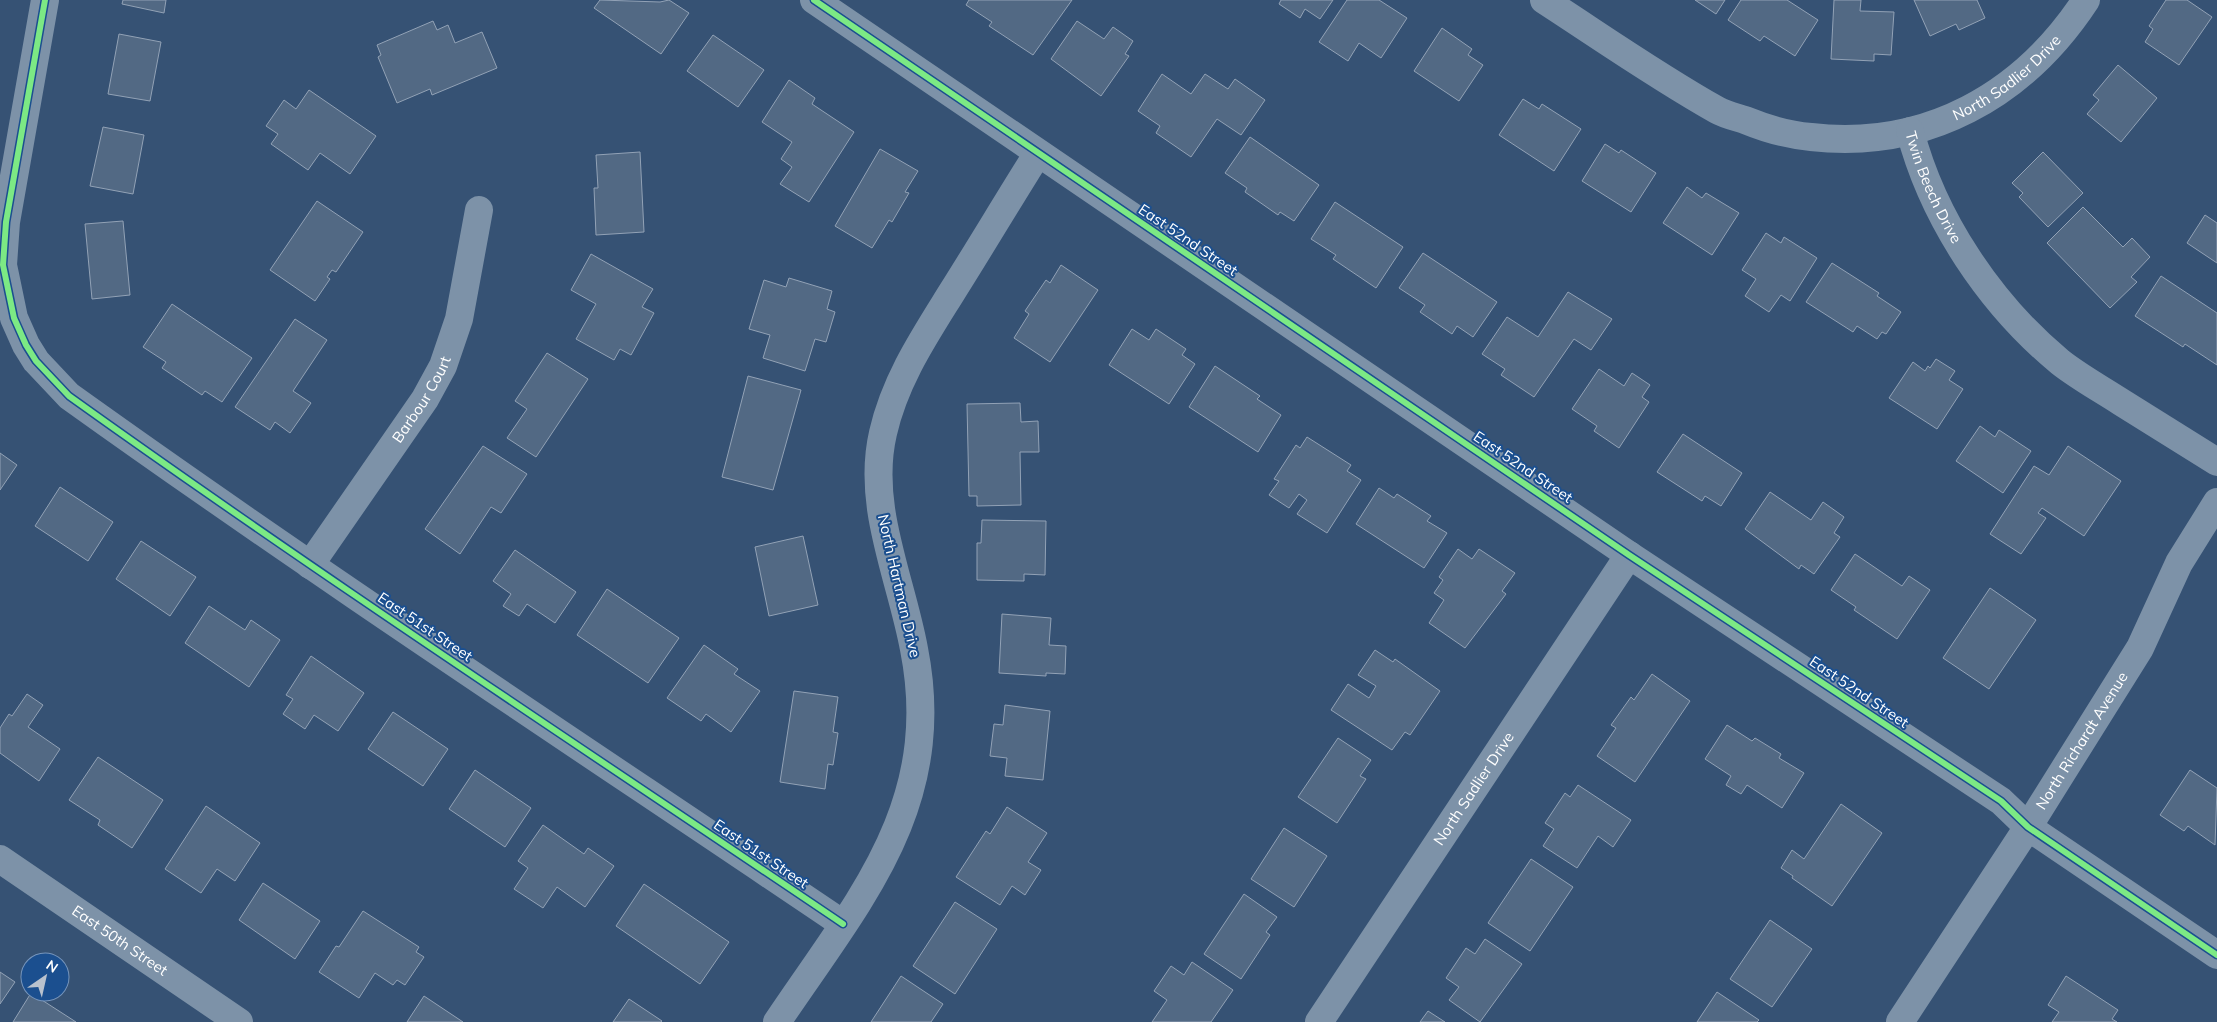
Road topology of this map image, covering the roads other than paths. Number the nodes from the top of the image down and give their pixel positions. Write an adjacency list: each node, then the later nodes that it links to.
1 (45, 0): 11 (street, East 51st Street)
2 (814, 0): 6 (street, East 52nd Street)
3 (1544, 0): 5 (street, Twin Beech Drive)
4 (2086, 0): 5 (street, North Sadlier Drive)
5 (1910, 131): 8 (street, Twin Beech Drive)
6 (1038, 153): 10 (street, East 52nd Street); 14 (street, North Hartman Drive)
7 (479, 210): 11 (street, Barbour Court)
8 (2217, 462)
9 (2217, 502): 12 (street, North Richardt Avenue)
10 (1629, 555): 12 (street, East 52nd Street); 18 (street, North Sadlier Drive)
11 (310, 565): 14 (street, East 51st Street)
12 (2028, 827): 15 (street, East 52nd Street); 19 (street, North Richardt Avenue)
13 (0, 859): 16 (street, East 50th Street)
14 (843, 924): 17 (street, North Hartman Drive)
15 (2217, 955)
16 (239, 1022)
17 (777, 1022)
18 (1319, 1022)
19 (1900, 1022)

